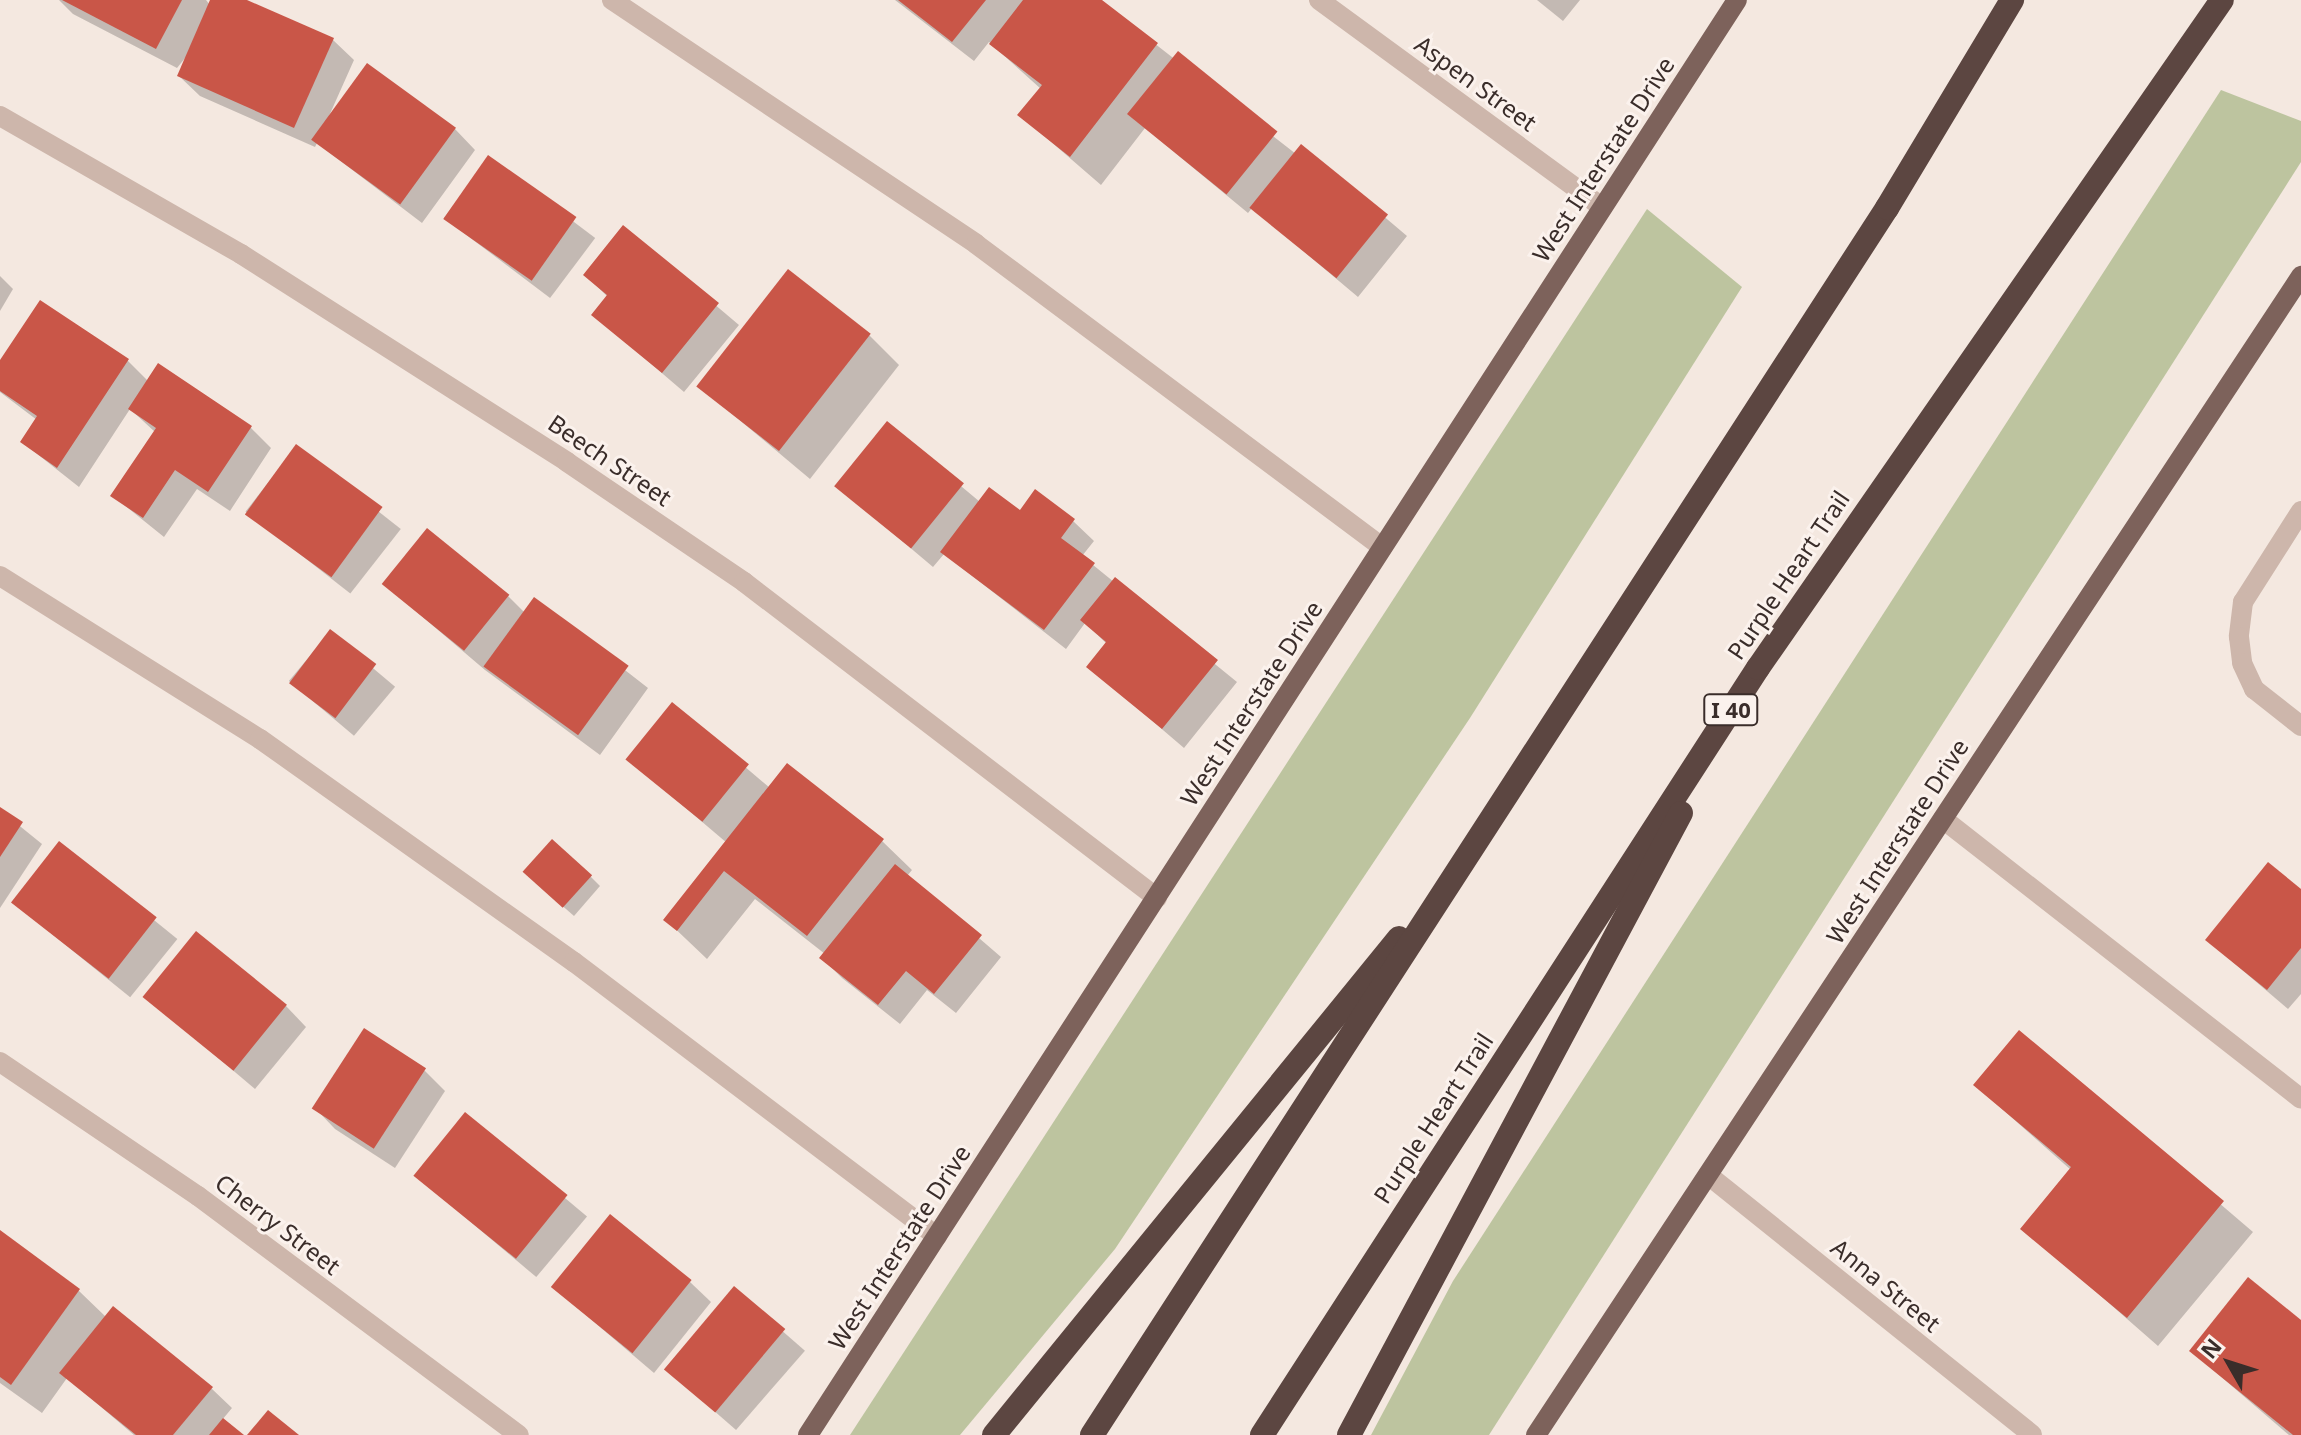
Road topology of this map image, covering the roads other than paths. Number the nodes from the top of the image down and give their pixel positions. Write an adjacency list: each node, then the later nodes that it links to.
1 (612, 0): 10 (street)
2 (1319, 0): 7 (street, Aspen Street)
3 (1737, 0): 7 (main road, West Interstate Drive)
4 (2012, 0): 15 (highway)
5 (2222, 0): 12 (highway, Purple Heart Trail / I 40)
6 (0, 116): 16 (street, Beech Street)
7 (1602, 207): 10 (main road, West Interstate Drive)
8 (2301, 276): 14 (main road, West Interstate Drive)
9 (2301, 511): 13 (street)
10 (1382, 547): 16 (main road, West Interstate Drive)
11 (0, 576): 20 (street)
12 (1758, 668): 25 (highway, Purple Heart Trail / I 40); 26 (highway)
13 (2301, 726)
14 (1943, 819): 18 (street); 19 (main road, West Interstate Drive)
15 (1475, 847): 23 (highway); 24 (highway)
16 (1157, 898): 20 (main road, West Interstate Drive)
17 (0, 1062): 21 (street, Cherry Street)
18 (2301, 1099)
19 (1708, 1175): 27 (main road, West Interstate Drive); 28 (street, Anna Street)
20 (937, 1237): 22 (main road, West Interstate Drive)
21 (519, 1435)
22 (808, 1435)
23 (994, 1435)
24 (1092, 1435)
25 (1262, 1435)
26 (1349, 1435)
27 (1536, 1435)
28 (2032, 1435)

